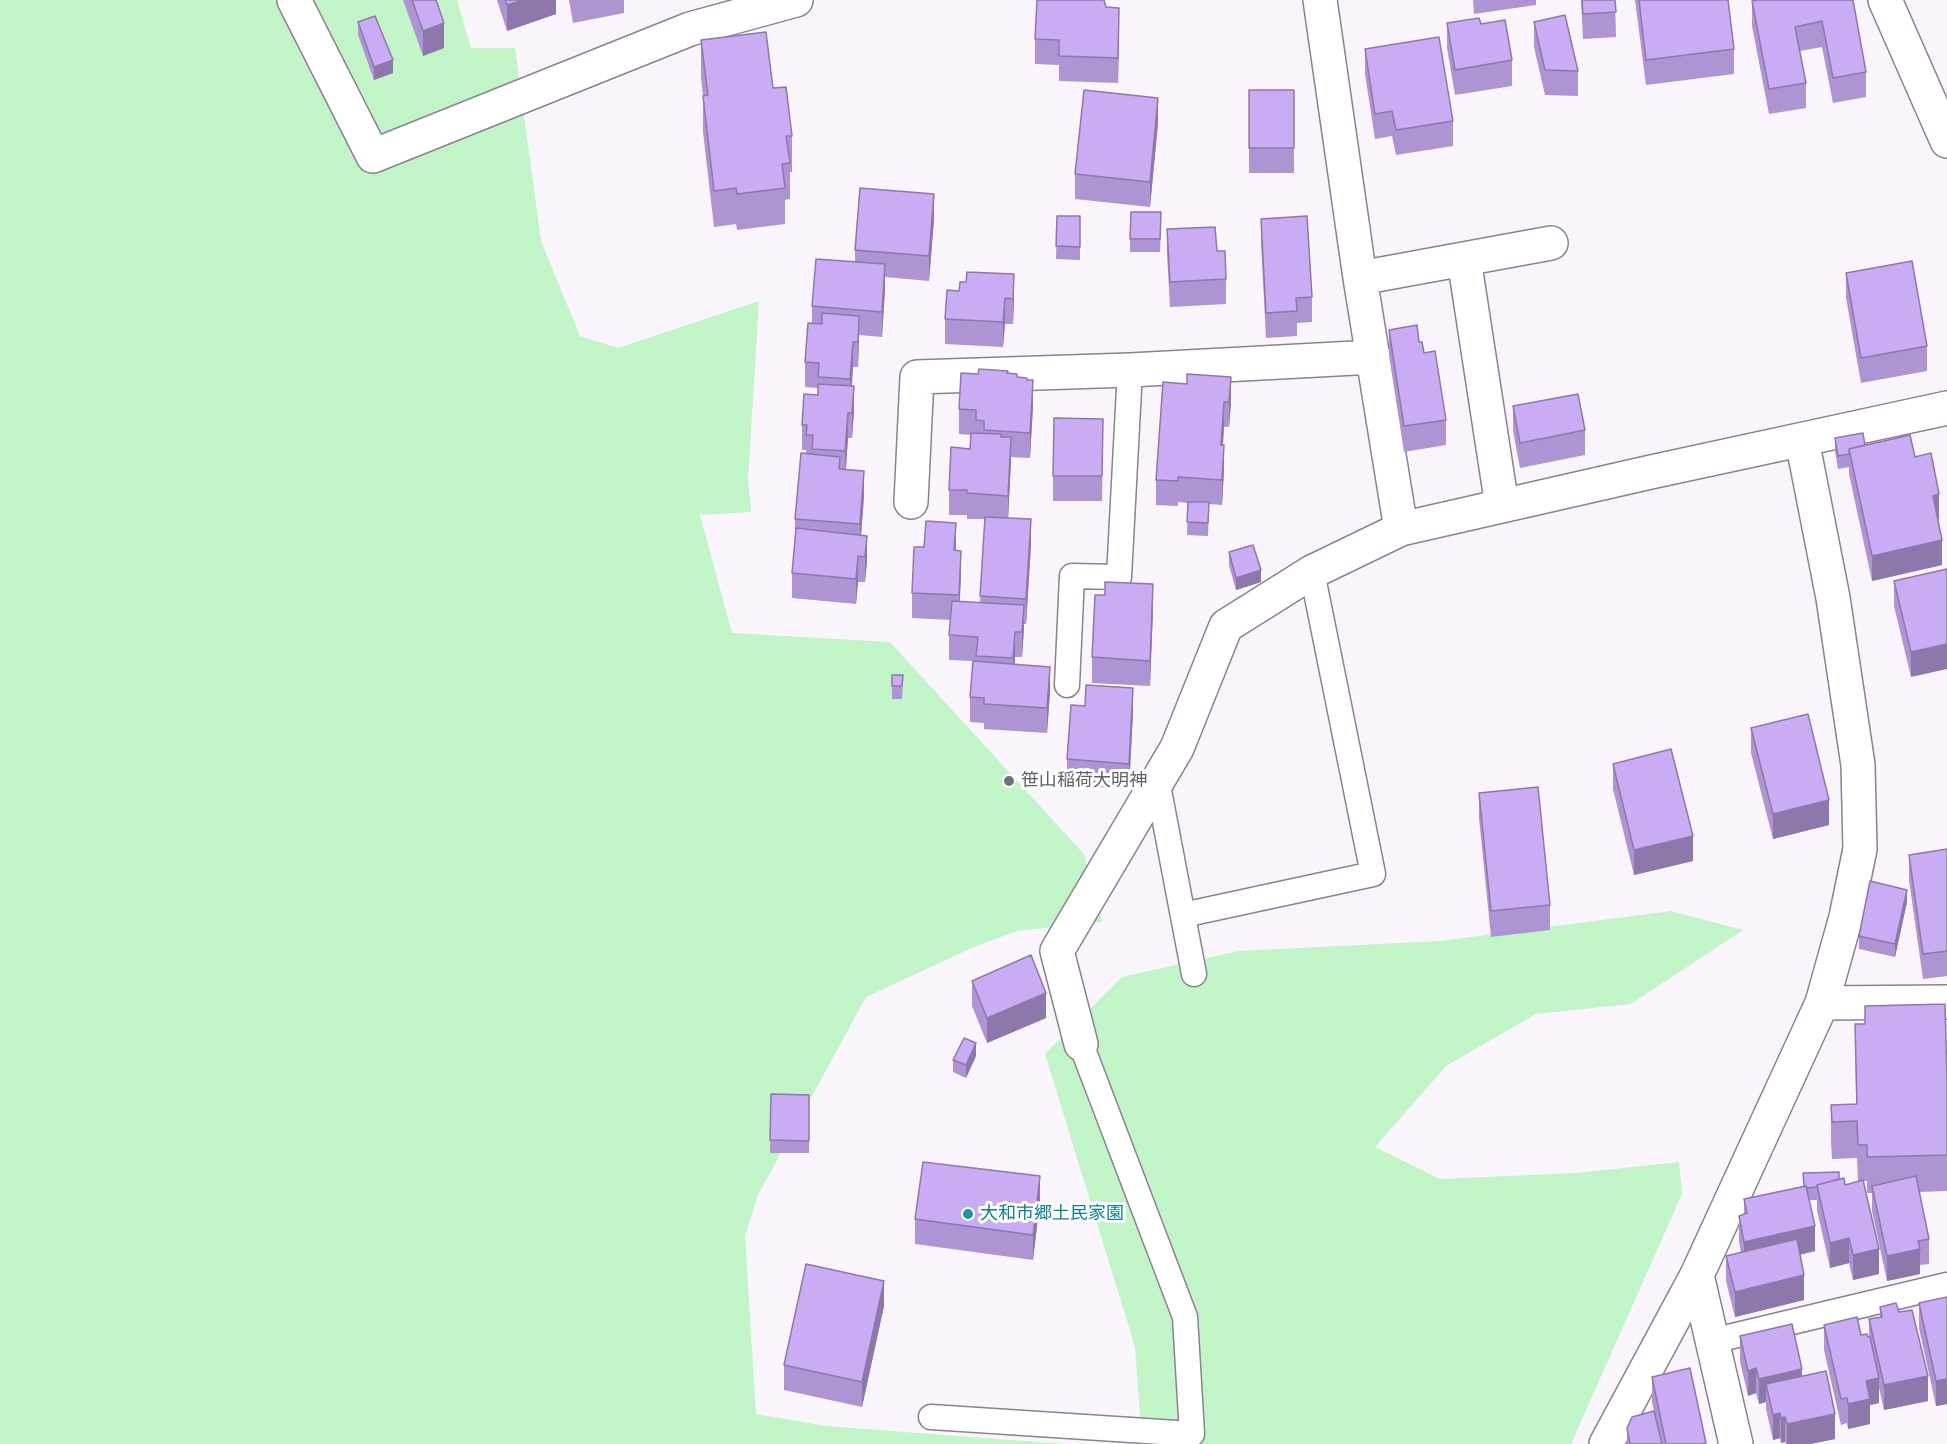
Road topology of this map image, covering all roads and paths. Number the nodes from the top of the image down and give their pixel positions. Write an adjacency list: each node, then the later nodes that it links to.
1 (294, 0): 2 (street)
2 (796, 0)
3 (1320, 0): 8 (street)
4 (1885, 0): 5 (street)
5 (1947, 141)
6 (1551, 243): 7 (street)
7 (1464, 259): 8 (street); 14 (street)
8 (1360, 278): 9 (street)
9 (1374, 357): 10 (street); 15 (street)
10 (1130, 370): 13 (street); 17 (lane)
11 (1947, 408): 12 (street)
12 (1802, 441): 14 (street); 22 (street)
13 (911, 502)
14 (1502, 506): 15 (street)
15 (1401, 529): 16 (street)
16 (1312, 572): 18 (street); 19 (lane)
17 (1067, 685)
18 (1157, 780): 19 (lane); 23 (street)
19 (1183, 915): 20 (lane)
20 (1194, 974)
21 (1947, 1002): 22 (street)
22 (1822, 1003): 24 (street)
23 (1081, 1044): 27 (lane)
24 (1697, 1275): 26 (street); 28 (street)
25 (1947, 1285): 26 (lane)
26 (1712, 1341): 29 (street)
27 (931, 1417)
28 (1606, 1444)
29 (1736, 1444)

